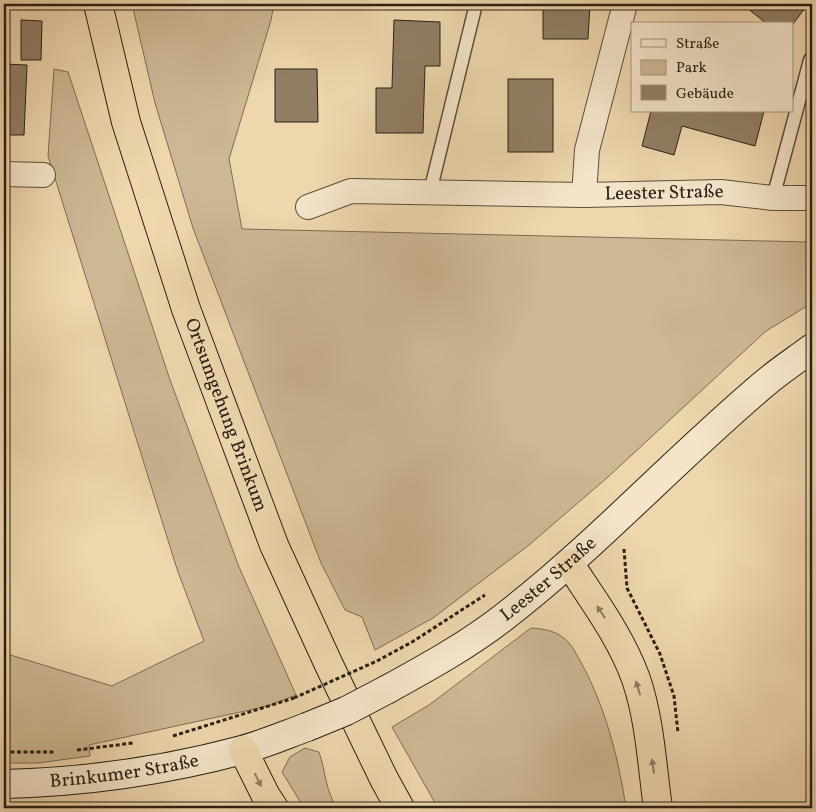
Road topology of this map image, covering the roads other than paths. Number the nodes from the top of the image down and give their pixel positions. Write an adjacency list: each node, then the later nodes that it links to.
1 (98, 4): 17 (highway, Ortsumgehung Brinkum)
2 (476, 4): 7 (lane)
3 (625, 4): 8 (street)
4 (812, 57): 9 (lane)
5 (4, 174): 6 (street)
6 (43, 175)
7 (430, 192): 8 (street, Leester Straße); 11 (street, Leester Straße)
8 (584, 195): 9 (street, Leester Straße)
9 (773, 198): 10 (street, Leester Straße)
10 (812, 198)
11 (308, 207)
12 (812, 348): 13 (street, Leester Straße)
13 (569, 562): 14 (street, Leester Straße, bridge); 18 (highway, one-way to 13)
14 (243, 750): 15 (street, Brinkumer Straße); 16 (highway, one-way to 16)
15 (4, 784)
16 (274, 808)
17 (400, 808)
18 (658, 808)

